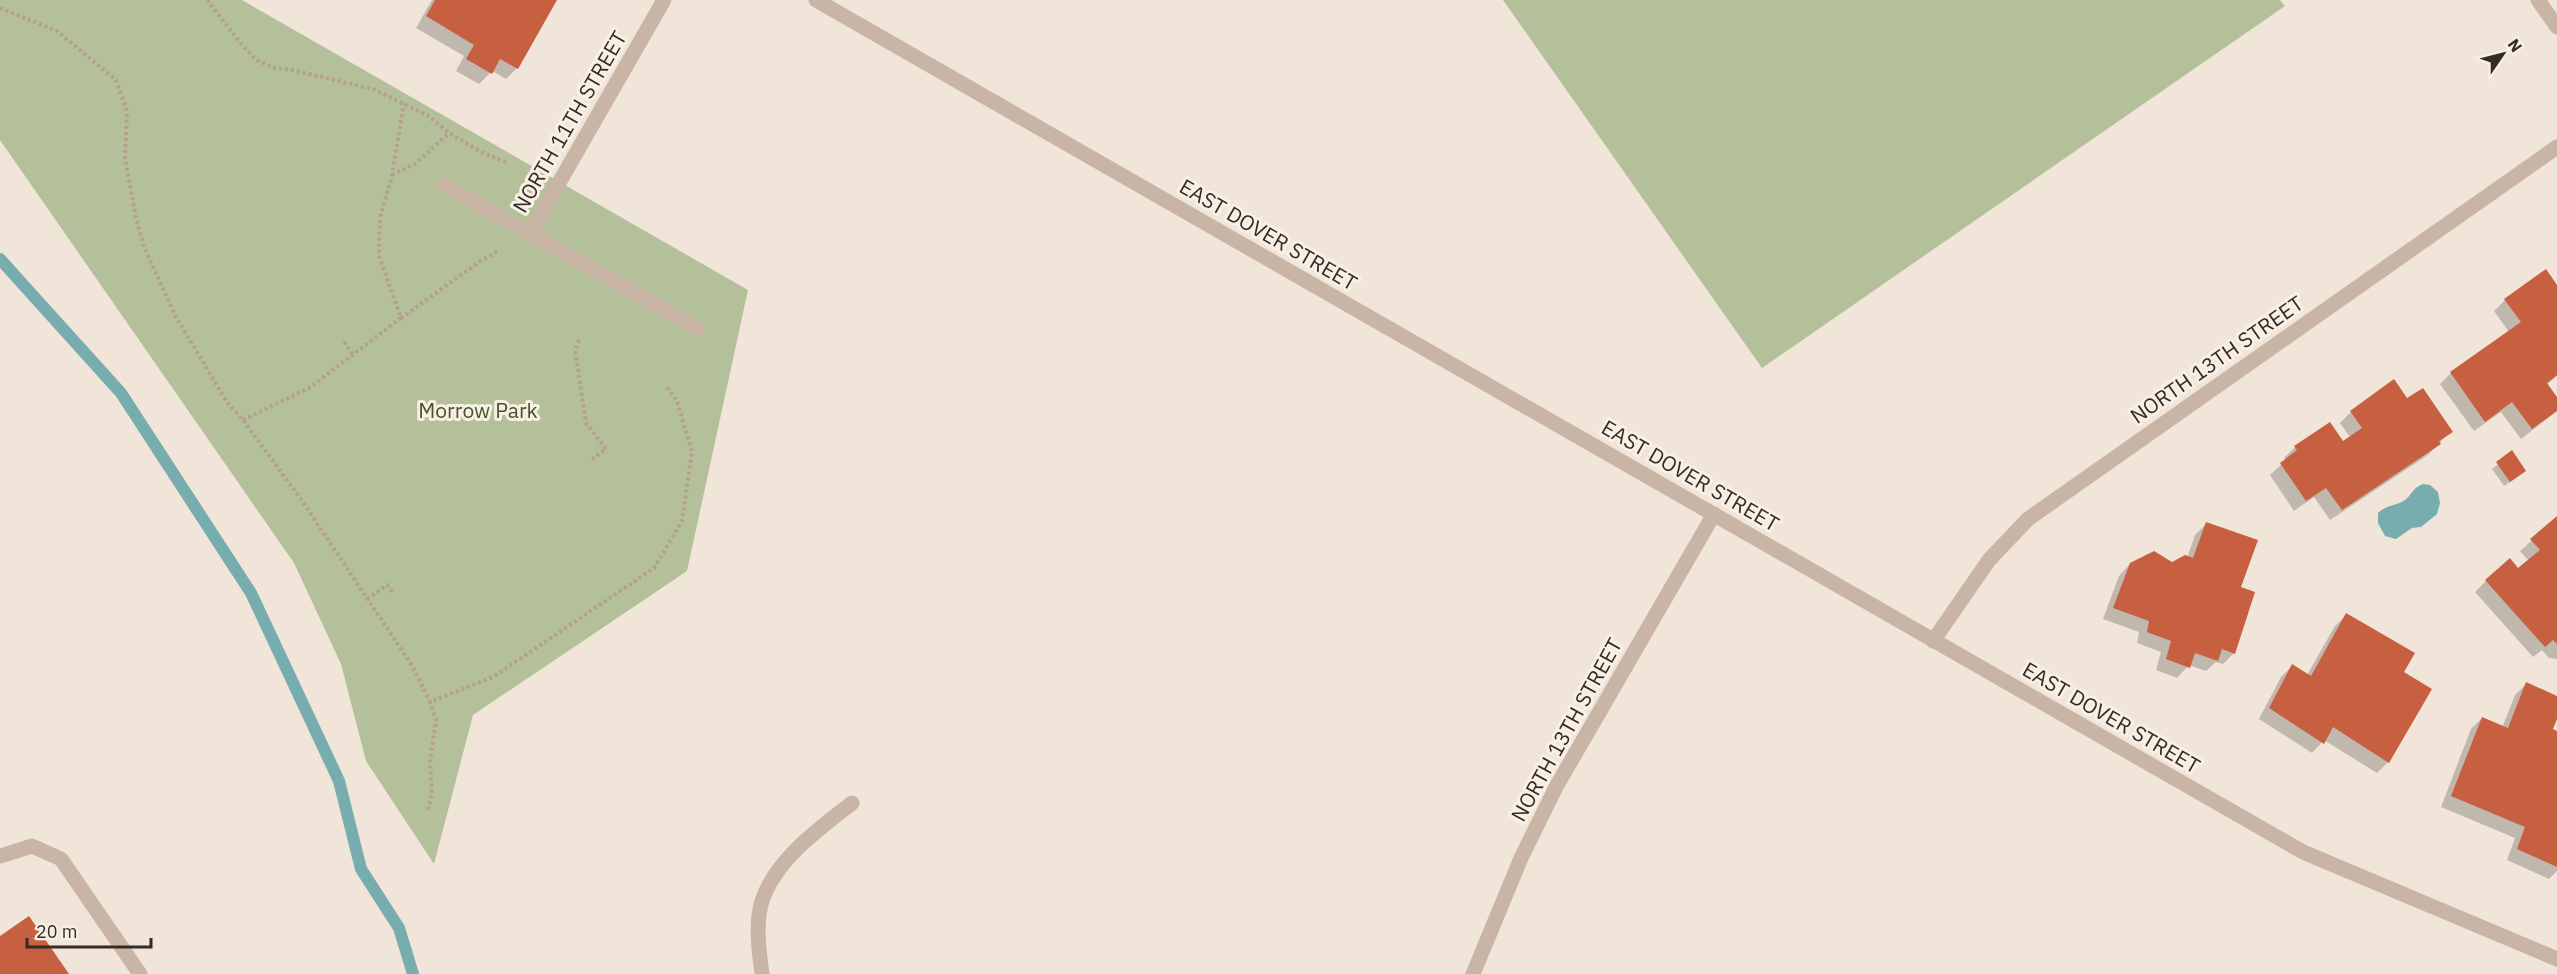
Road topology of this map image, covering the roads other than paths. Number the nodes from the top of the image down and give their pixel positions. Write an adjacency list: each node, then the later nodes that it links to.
1 (664, 0): 7 (street, NORTH 11TH STREET)
2 (816, 0): 9 (street, EAST DOVER STREET)
3 (2538, 0): 4 (street)
4 (2557, 27)
5 (2557, 147): 10 (street, NORTH 13TH STREET)
6 (444, 185): 7 (street)
7 (530, 234): 8 (street)
8 (697, 328)
9 (1714, 514): 10 (street, EAST DOVER STREET); 16 (street, NORTH 13TH STREET)
10 (1933, 641): 13 (street, EAST DOVER STREET)
11 (852, 803): 15 (street)
12 (0, 856): 14 (street)
13 (2557, 958)
14 (140, 974)
15 (762, 974)
16 (1473, 974)

